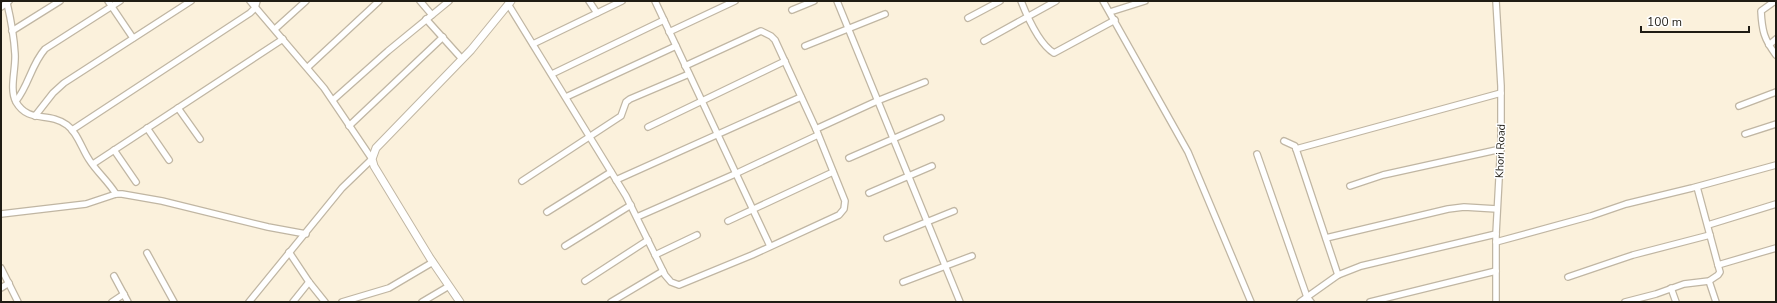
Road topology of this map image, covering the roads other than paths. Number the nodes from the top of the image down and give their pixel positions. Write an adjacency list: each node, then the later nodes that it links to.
1 (60, 1): 41 (street)
2 (108, 1): 27 (street)
3 (120, 1): 27 (street)
4 (191, 1): 44 (street)
5 (250, 1): 28 (street)
6 (257, 1): 28 (street)
7 (306, 1): 39 (street)
8 (379, 1): 56 (street)
9 (420, 1): 32 (street)
10 (449, 1): 32 (street)
11 (589, 1): 31 (street)
12 (622, 1): 31 (street)
13 (655, 1): 37 (street)
14 (735, 1): 42 (street)
15 (814, 1): 29 (street)
16 (837, 1): 40 (street)
17 (1000, 1): 35 (street)
18 (1020, 1): 34 (street)
19 (1056, 1): 34 (street)
20 (1103, 1): 30 (street)
21 (1145, 1): 30 (street)
22 (1496, 1): 61 (street, Khori Road)
23 (1775, 1): 49 (street)
24 (8, 2): 26 (street); 41 (street)
25 (510, 2): 48 (street); 53 (street)
26 (1, 7)
27 (112, 7): 44 (street); 65 (street)
28 (255, 8): 39 (street); 77 (street)
29 (792, 10)
30 (1110, 12): 38 (street)
31 (597, 13): 48 (street)
32 (432, 14): 36 (street)
33 (885, 14): 40 (street)
34 (1028, 17): 38 (street); 47 (street)
35 (968, 18)
36 (426, 19): 43 (street); 64 (street)
37 (664, 20): 42 (street); 57 (street)
38 (1115, 20): 163 (street)
39 (275, 29): 45 (street)
40 (848, 29): 51 (street); 67 (street)
41 (12, 31): 65 (street)
42 (669, 32): 50 (street)
43 (443, 37): 53 (street); 73 (street)
44 (133, 38): 70 (street)
45 (284, 39): 56 (street); 69 (street)
46 (1776, 39): 49 (street)
47 (984, 41)
48 (533, 44): 57 (street)
49 (1768, 45): 52 (street)
50 (676, 46): 55 (street); 62 (street)
51 (805, 46)
52 (1776, 55)
53 (462, 59): 89 (street)
54 (785, 61): 55 (street); 63 (street); 66 (street)
55 (686, 66): 58 (street)
56 (308, 67): 64 (street)
57 (552, 74): 62 (street)
58 (689, 74): 66 (street); 80 (street)
59 (925, 82): 67 (street)
60 (1776, 92): 68 (street)
61 (1501, 93): 85 (street); 86 (street, Khori Road)
62 (566, 97): 80 (street)
63 (801, 97): 76 (street); 78 (street)
64 (332, 100): 73 (street)
65 (16, 101): 70 (street)
66 (702, 101): 74 (street); 78 (street)
67 (877, 101): 76 (street); 82 (street)
68 (1740, 106)
69 (178, 108): 75 (street); 83 (street)
70 (34, 116): 77 (street)
71 (940, 118): 82 (street)
72 (1776, 124): 79 (street)
73 (349, 126): 89 (street)
74 (648, 127)
75 (148, 128): 87 (street); 91 (street)
76 (816, 129): 81 (street)
77 (72, 130): 92 (street)
78 (717, 134): 97 (street); 99 (street)
79 (1745, 134)
80 (589, 135): 95 (street); 100 (street)
81 (818, 135): 96 (street); 97 (street)
82 (892, 138): 90 (street); 98 (street)
83 (200, 139)
84 (1284, 141): 85 (street)
85 (1296, 149): 122 (street)
86 (1501, 149): 102 (street); 108 (street, Khori Road)
87 (114, 150): 92 (street); 101 (street)
88 (1257, 154): 150 (street)
89 (372, 158): 117 (street); 132 (street)
90 (849, 158)
91 (169, 160)
92 (93, 164): 105 (street)
93 (1776, 165): 103 (street)
94 (932, 166): 98 (street)
95 (611, 172): 99 (street); 111 (street)
96 (833, 172): 109 (street); 126 (street)
97 (735, 174): 109 (street); 113 (street)
98 (907, 176): 104 (street); 115 (street)
99 (616, 180): 107 (street)
100 (522, 181)
101 (136, 182)
102 (1350, 186)
103 (1697, 187): 116 (street); 124 (street)
104 (869, 193)
105 (116, 194): 112 (street); 117 (street)
106 (1776, 204): 116 (street)
107 (631, 205): 113 (street); 125 (street)
108 (1497, 209): 118 (street, Khori Road); 122 (street)
109 (752, 211): 114 (street); 126 (street)
110 (954, 211): 115 (street)
111 (547, 212)
112 (1, 214)
113 (637, 217): 123 (street)
114 (728, 221)
115 (927, 222): 121 (street); 133 (street)
116 (1708, 225): 119 (street)
117 (306, 234): 128 (street)
118 (1496, 234): 124 (street, Khori Road); 138 (street)
119 (1710, 235): 134 (street); 140 (street)
120 (697, 236): 130 (street)
121 (887, 238)
122 (1326, 238): 138 (street)
123 (648, 240): 130 (street); 141 (street)
124 (1496, 242): 136 (street, Khori Road)
125 (565, 246)
126 (770, 246): 137 (street)
127 (1776, 248): 134 (street)
128 (289, 252): 143 (street); 155 (street)
129 (147, 253): 154 (street)
130 (655, 255): 137 (street)
131 (972, 256): 133 (street)
132 (433, 262): 146 (street); 158 (street)
133 (945, 265): 144 (street); 162 (street)
134 (1718, 265): 142 (street)
135 (1, 268): 145 (street)
136 (1496, 271): 165 (street); 166 (street, Khori Road)
137 (663, 272): 161 (street)
138 (1338, 275): 150 (street)
139 (114, 276): 149 (street)
140 (1568, 277)
141 (585, 281)
142 (1709, 281): 148 (street); 169 (street)
143 (309, 282): 156 (street); 157 (street)
144 (903, 282)
145 (9, 283): 147 (street); 151 (street)
146 (449, 286): 159 (street); 160 (street)
147 (1, 288)
148 (1671, 288): 167 (street); 168 (street)
149 (124, 294): 152 (street); 153 (street)
150 (1309, 299): 164 (street)
151 (18, 302)
152 (112, 302)
153 (128, 302)
154 (174, 302)
155 (249, 302)
156 (293, 302)
157 (325, 302)
158 (342, 302)
159 (422, 302)
160 (460, 302)
161 (611, 302)
162 (960, 302)
163 (1251, 302)
164 (1300, 302)
165 (1370, 302)
166 (1496, 302)
167 (1625, 302)
168 (1676, 302)
169 (1716, 302)

